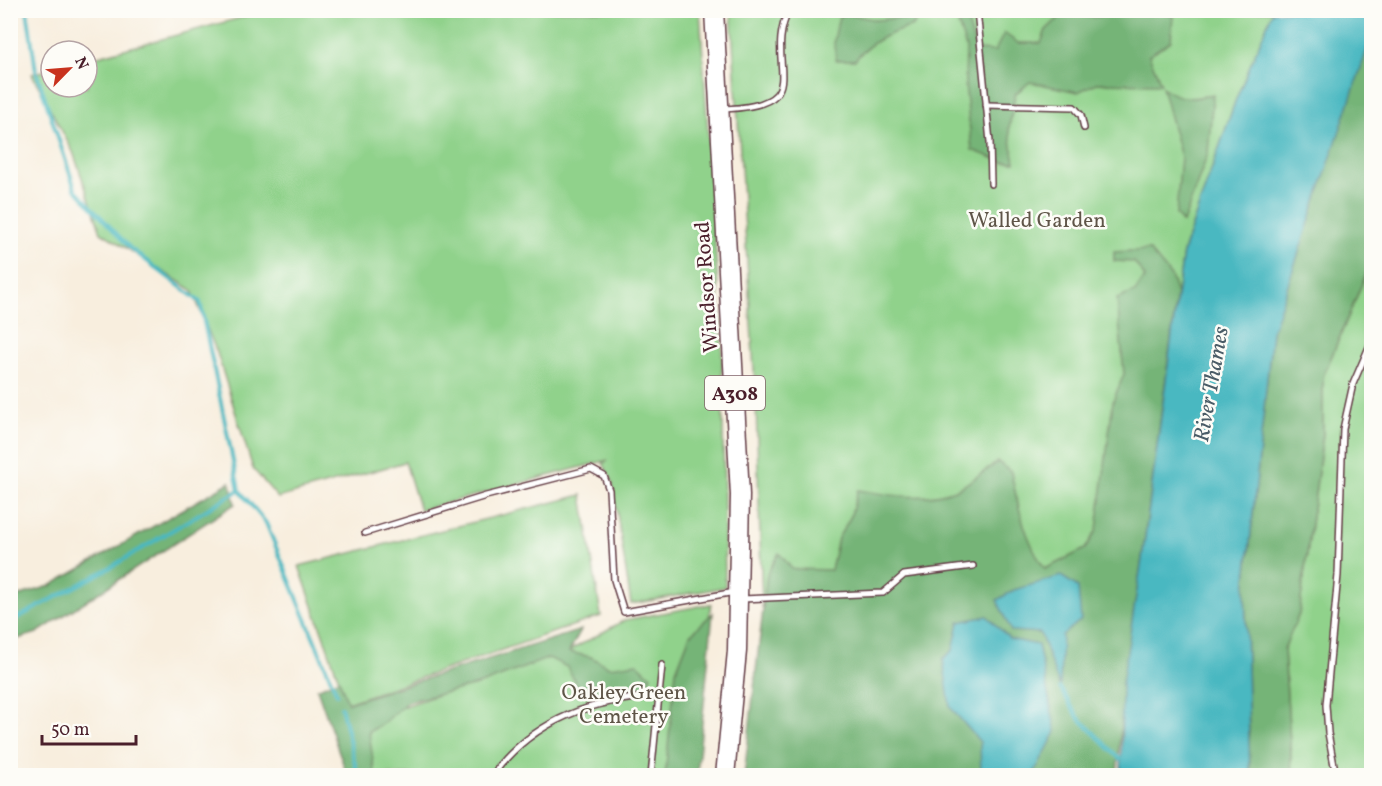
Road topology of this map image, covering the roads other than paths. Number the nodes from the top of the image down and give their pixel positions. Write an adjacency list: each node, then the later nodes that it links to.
1 (714, 10): 5 (main road, Windsor Road / A308)
2 (789, 10): 5 (lane)
3 (977, 10): 4 (lane)
4 (986, 105): 6 (lane); 7 (lane)
5 (718, 110): 11 (main road, Windsor Road / A308)
6 (1084, 128)
7 (991, 184)
8 (1371, 340): 17 (lane)
9 (365, 533): 11 (lane)
10 (973, 566): 11 (lane)
11 (739, 596): 16 (main road, Windsor Road / A308)
12 (662, 665): 13 (lane)
13 (659, 696): 14 (lane); 15 (lane)
14 (492, 776)
15 (651, 776)
16 (725, 776)
17 (1336, 776)

